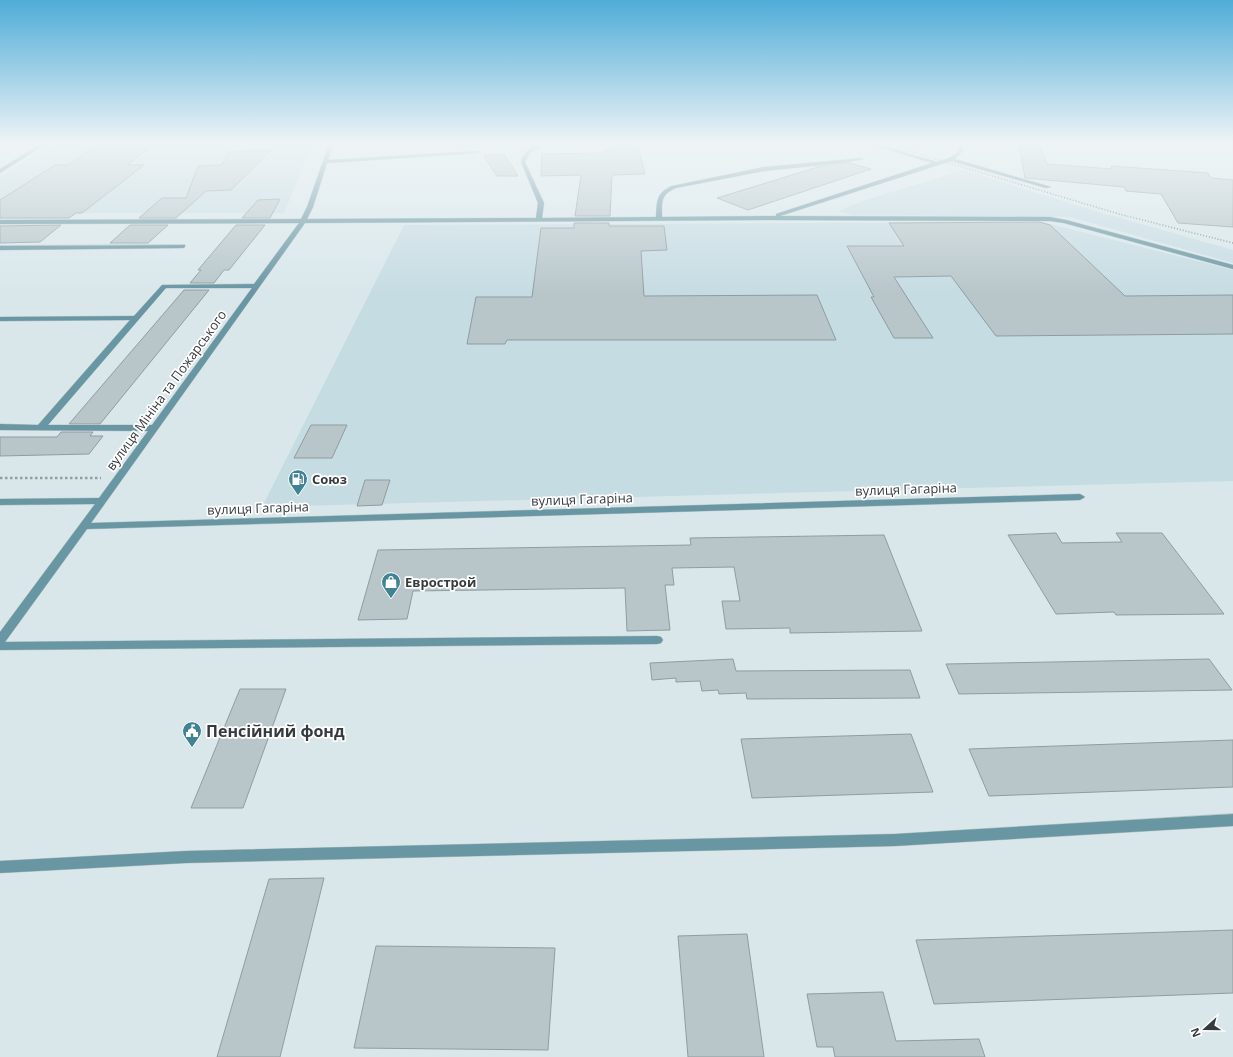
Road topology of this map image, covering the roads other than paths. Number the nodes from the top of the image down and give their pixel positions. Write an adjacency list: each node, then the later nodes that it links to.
1 (315, 193): 8 (street, вулиця Мініна та Пожарського)
2 (537, 193): 7 (street)
3 (662, 193): 5 (street)
4 (844, 193): 6 (street)
5 (659, 218): 6 (street); 7 (street)
6 (770, 218): 12 (street)
7 (539, 219): 8 (street)
8 (303, 221): 9 (street); 13 (street, вулиця Мініна та Пожарського)
9 (0, 222)
10 (183, 246): 11 (street)
11 (0, 248)
12 (1233, 267)
13 (256, 286): 14 (street); 18 (street, вулиця Мініна та Пожарського)
14 (136, 318): 15 (street); 17 (street)
15 (0, 319)
16 (0, 427): 17 (street)
17 (41, 427): 18 (street)
18 (155, 428): 20 (street, вулиця Мініна та Пожарського)
19 (1080, 497): 22 (street, вулиця Гагаріна)
20 (102, 501): 21 (street); 22 (street, вулиця Мініна та Пожарського)
21 (0, 502)
22 (84, 526): 23 (street, вулиця Мініна та Пожарського)
23 (0, 640)
24 (657, 640): 25 (street)
25 (0, 646)
26 (1233, 820): 27 (street)
27 (0, 867)

